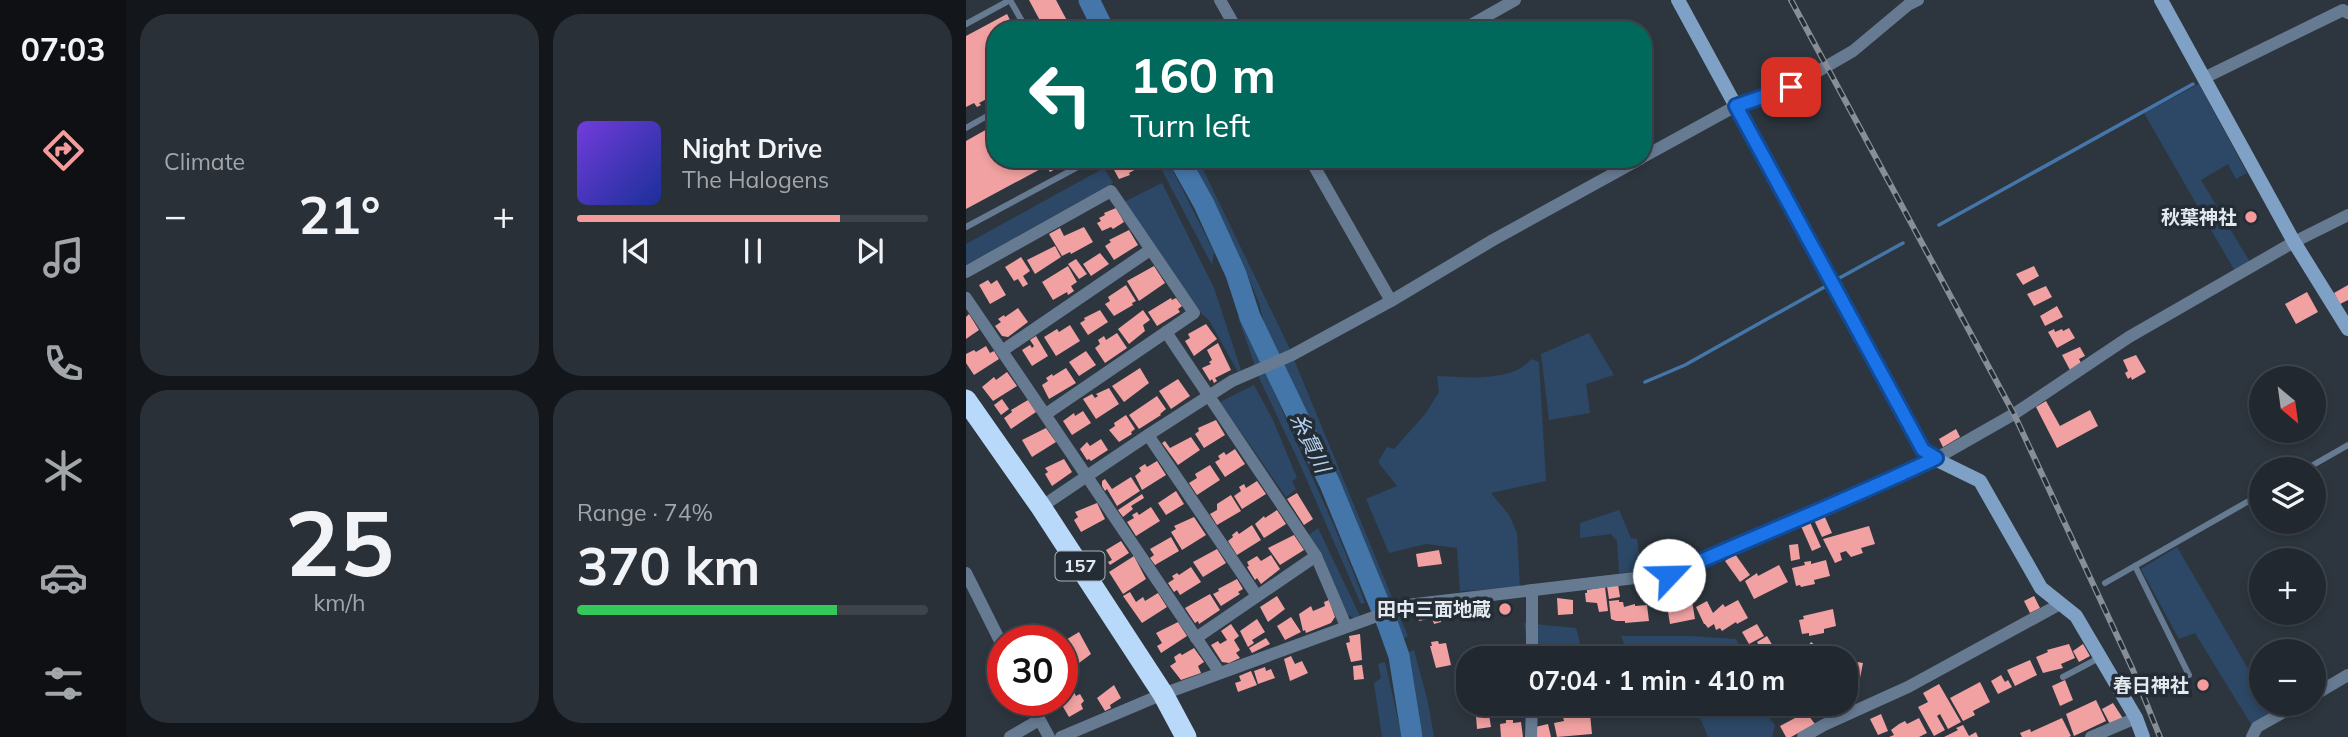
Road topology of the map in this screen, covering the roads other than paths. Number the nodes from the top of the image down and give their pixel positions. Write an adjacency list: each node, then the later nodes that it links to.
1 (1010, 0): 8 (lane); 11 (lane)
2 (1220, 0): 9 (street)
3 (1515, 0): 10 (street)
4 (1678, 0): 13 (street)
5 (1918, 0): 13 (street)
6 (2161, 0): 12 (street)
7 (2348, 13): 12 (street)
8 (1022, 21)
9 (1232, 21)
10 (1478, 21)
11 (966, 24)
12 (2204, 78): 22 (street)
13 (1736, 106): 16 (street); 35 (street)
14 (987, 116): 15 (lane)
15 (966, 128)
16 (1652, 152)
17 (1076, 168): 21 (lane)
18 (1315, 168): 26 (street)
19 (1624, 168): 26 (street)
20 (2348, 215): 22 (street)
21 (966, 227)
22 (2294, 242): 27 (street); 35 (street)
23 (1150, 250): 24 (street); 28 (street); 29 (street)
24 (966, 272)
25 (966, 298): 29 (street)
26 (1391, 301): 30 (street)
27 (2348, 329)
28 (1166, 332): 30 (street); 32 (street)
29 (1002, 351): 32 (street)
30 (1209, 396): 33 (street); 40 (street)
31 (966, 400): 39 (highway, 157)
32 (1046, 414): 37 (street)
33 (1148, 435): 37 (street); 45 (street)
34 (2348, 445): 36 (lane)
35 (1936, 458): 44 (street); 46 (street)
36 (2326, 458)
37 (1087, 477): 39 (street); 49 (street)
38 (2249, 502): 41 (lane)
39 (1041, 507): 57 (highway, 157)
40 (1316, 556): 45 (street); 48 (street)
41 (2135, 566): 43 (lane); 53 (lane)
42 (966, 573): 47 (street)
43 (2105, 583)
44 (1532, 590): 48 (street); 50 (street)
45 (1257, 596): 49 (street)
46 (2060, 604): 51 (street); 68 (street)
47 (992, 625)
48 (1346, 626): 52 (street)
49 (1196, 638): 52 (street)
50 (1532, 646)
51 (2101, 657): 55 (lane); 61 (street)
52 (1220, 673): 57 (street)
53 (2189, 675)
54 (2348, 675): 56 (street)
55 (2063, 677)
56 (2326, 688)
57 (1163, 694): 65 (street); 66 (highway, 157)
58 (1037, 716): 62 (street)
59 (1532, 716): 67 (street)
60 (2276, 716): 71 (street)
61 (2136, 718): 69 (street); 70 (street)
62 (1039, 720): 63 (street); 64 (street)
63 (1010, 737)
64 (1049, 737)
65 (1061, 737)
66 (1186, 737)
67 (1531, 737)
68 (1803, 737)
69 (2091, 737)
70 (2143, 737)
71 (2252, 737)

